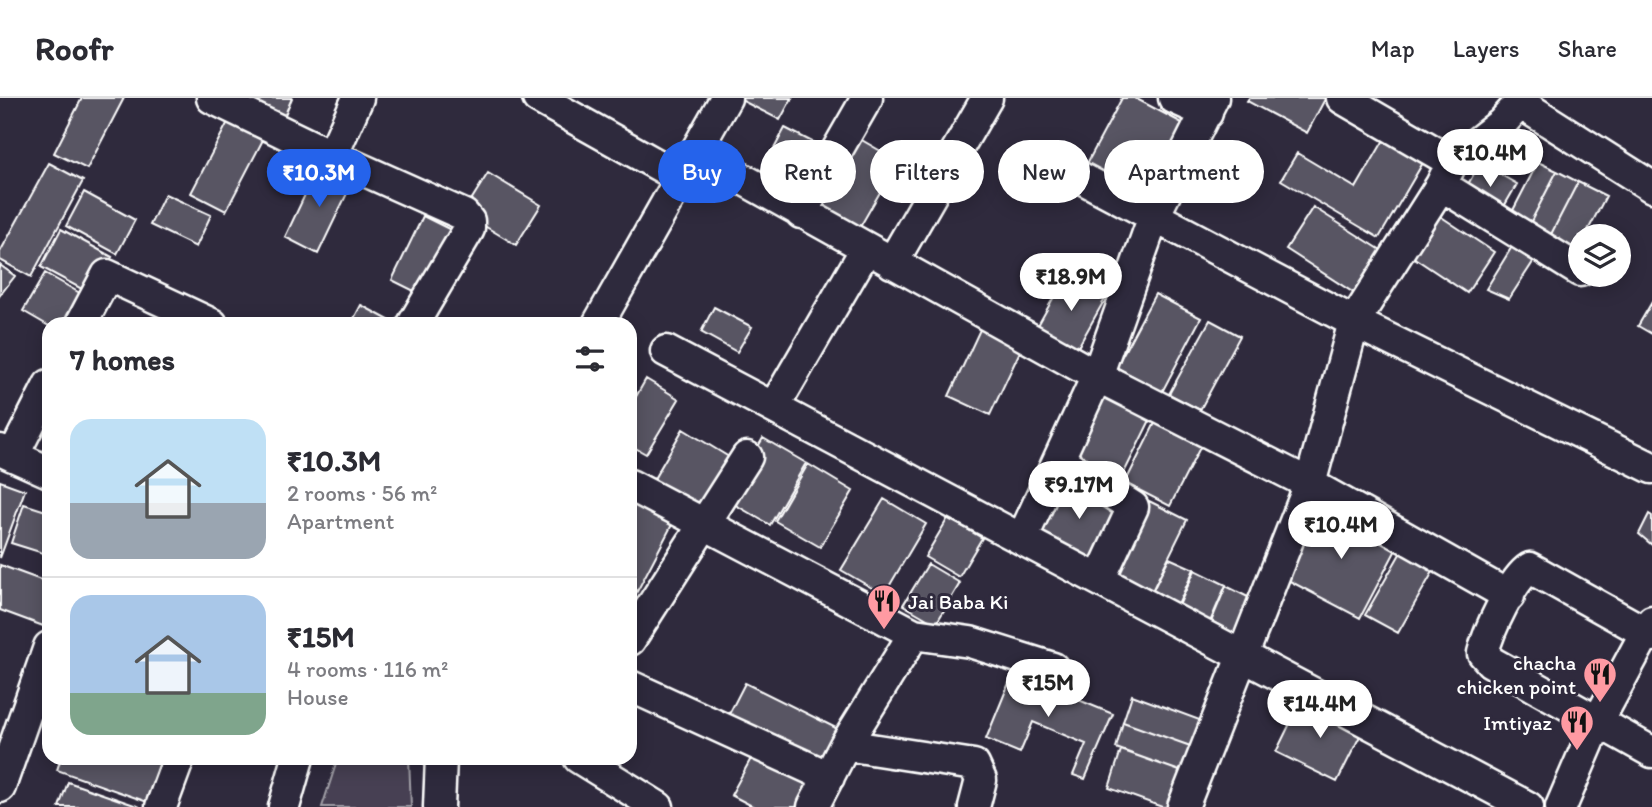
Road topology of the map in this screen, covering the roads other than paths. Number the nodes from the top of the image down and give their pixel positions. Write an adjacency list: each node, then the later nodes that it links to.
1 (212, 98): 13 (street)
2 (358, 98): 13 (street)
3 (540, 98): 12 (street)
4 (726, 98): 11 (street)
5 (867, 98): 19 (street)
6 (987, 98): 23 (street)
7 (1174, 98): 10 (street)
8 (1342, 98): 14 (street)
9 (1522, 100): 14 (street); 16 (street)
10 (1210, 106): 20 (street)
11 (702, 140)
12 (658, 151)
13 (332, 156): 26 (street)
14 (1447, 174): 22 (street); 28 (street)
15 (1090, 183): 20 (street)
16 (1652, 187)
17 (746, 190): 19 (street)
18 (666, 203): 27 (street)
19 (801, 213): 21 (street)
20 (1154, 216): 28 (street); 30 (street)
21 (866, 249): 23 (street); 32 (street)
22 (1568, 261)
23 (892, 264): 30 (street)
24 (85, 317): 25 (street)
25 (197, 317)
26 (417, 317)
27 (602, 317)
28 (1354, 322): 36 (street); 38 (street)
29 (666, 351): 32 (street)
30 (1097, 376): 35 (street); 38 (street)
31 (42, 396): 33 (street)
32 (774, 407): 41 (street)
33 (6, 453): 37 (street)
34 (747, 457): 40 (street)
35 (1059, 460): 41 (street); 42 (street)
36 (1652, 468)
37 (42, 469)
38 (1310, 484): 43 (street); 47 (street)
39 (637, 489): 40 (street)
40 (705, 524): 44 (street); 46 (street)
41 (1022, 539): 42 (street)
42 (1099, 580): 47 (street)
43 (1509, 596): 45 (street); 51 (street)
44 (637, 629)
45 (1650, 630): 51 (street)
46 (914, 634): 49 (street); 52 (street)
47 (1241, 655): 66 (street); 67 (street)
48 (42, 667): 59 (street)
49 (1053, 668)
50 (637, 689): 58 (street)
51 (1597, 723): 53 (street); 68 (street)
52 (845, 745): 58 (street); 65 (street)
53 (1652, 752)
54 (176, 765): 60 (street)
55 (296, 765): 61 (street)
56 (441, 765): 62 (street)
57 (590, 765): 63 (street)
58 (829, 777): 64 (street)
59 (0, 787)
60 (161, 807)
61 (284, 807)
62 (439, 807)
63 (658, 807)
64 (813, 807)
65 (974, 807)
66 (1183, 807)
67 (1528, 807)
68 (1560, 807)

